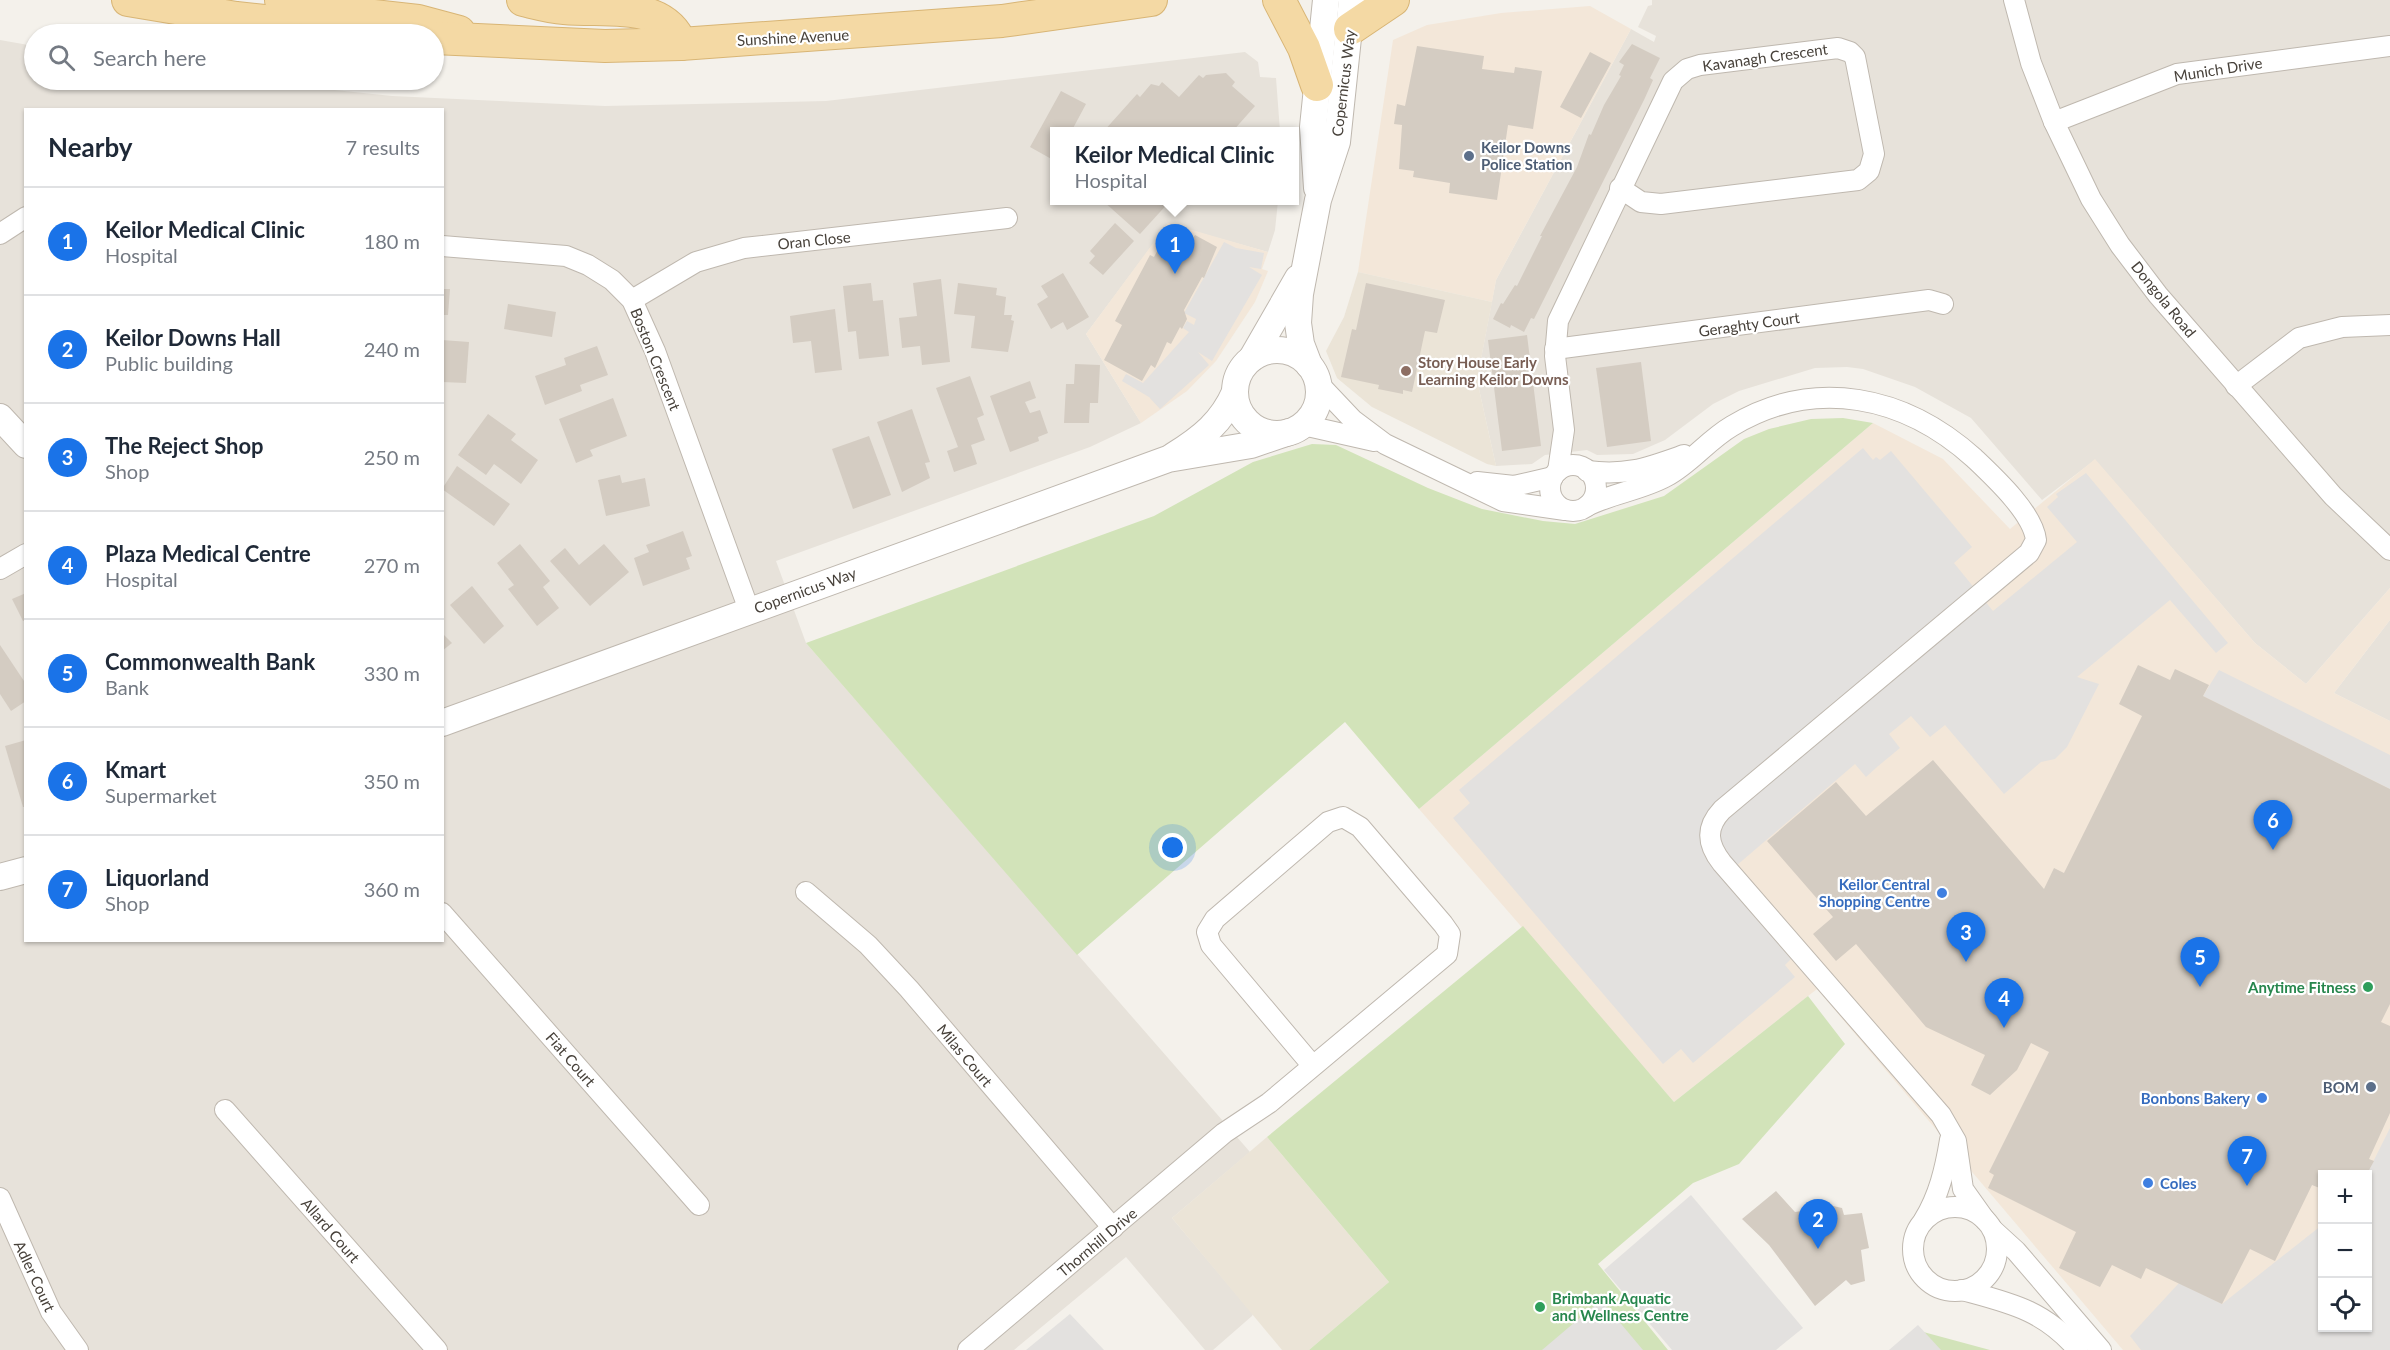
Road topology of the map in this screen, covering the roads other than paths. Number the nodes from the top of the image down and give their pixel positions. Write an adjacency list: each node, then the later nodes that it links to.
1 (128, 0): 10 (main road)
2 (281, 0): 11 (main road)
3 (523, 0): 15 (main road)
4 (1151, 0): 15 (main road, Sunshine Avenue)
5 (1279, 0): 17 (main road)
6 (1326, 0): 17 (street, Copernicus Way)
7 (1393, 0): 9 (main road)
8 (2014, 0): 18 (street, Dongola Road)
9 (1351, 14): 20 (street, Copernicus Way)
10 (292, 24)
11 (429, 24)
12 (444, 28): 14 (main road)
13 (444, 39): 14 (main road, Sunshine Avenue)
14 (489, 41): 15 (main road, Sunshine Avenue)
15 (681, 44)
16 (2390, 46): 18 (street, Munich Drive)
17 (1317, 85): 20 (street, Copernicus Way)
18 (2054, 122): 32 (street, Dongola Road)
19 (1620, 188): 19 (street, Kavanagh Crescent); 29 (street, Kavanagh Crescent)
20 (1318, 200): 25 (street, Copernicus Way)
21 (1007, 218): 26 (street, Oran Close)
22 (24, 219): 23 (street)
23 (0, 234)
24 (444, 246): 26 (street, Boston Crescent)
25 (1304, 268): 30 (street, Copernicus Way); 31 (street, Copernicus Way)
26 (632, 300): 49 (street, Boston Crescent)
27 (1943, 304): 29 (street, Geraghty Court)
28 (2390, 326): 32 (street)
29 (1555, 350): 36 (street, Kavanagh Crescent)
30 (1252, 358): 31 (street); 33 (street)
31 (1314, 374): 35 (street); 38 (street)
32 (2236, 386): 46 (street, Dongola Road)
33 (1235, 392): 35 (street); 40 (street, Copernicus Way)
34 (0, 417): 37 (street)
35 (1296, 428): 38 (street); 40 (street, Copernicus Way)
36 (1564, 430): 41 (street, Kavanagh Crescent); 42 (street, Kavanagh Crescent)
37 (24, 443)
38 (1385, 444): 43 (street)
39 (1698, 450): 41 (street); 44 (street); 57 (street)
40 (1168, 459): 49 (street, Copernicus Way)
41 (1586, 470): 42 (street); 44 (street)
42 (1555, 474): 43 (street); 45 (street)
43 (1460, 479): 45 (street)
44 (1587, 506): 45 (street)
45 (1565, 510)
46 (2390, 550)
47 (24, 555): 48 (street)
48 (0, 568)
49 (749, 610): 50 (street, Copernicus Way)
50 (444, 722)
51 (24, 871): 52 (street)
52 (0, 877)
53 (806, 891): 62 (street, Milas Court)
54 (444, 915): 59 (street, Fiat Court)
55 (1312, 1065): 55 (street, Thornhill Drive); 62 (street, Thornhill Drive)
56 (225, 1110): 65 (street, Allard Court)
57 (1951, 1135): 60 (street); 61 (street)
58 (0, 1198): 64 (street, Adler Court)
59 (699, 1205)
60 (1989, 1225): 61 (street); 63 (street); 68 (street)
61 (1920, 1226): 63 (street)
62 (1113, 1228): 66 (street, Thornhill Drive)
63 (1962, 1290): 67 (street)
64 (78, 1350)
65 (437, 1350)
66 (968, 1350)
67 (2078, 1350)
68 (2101, 1350)

